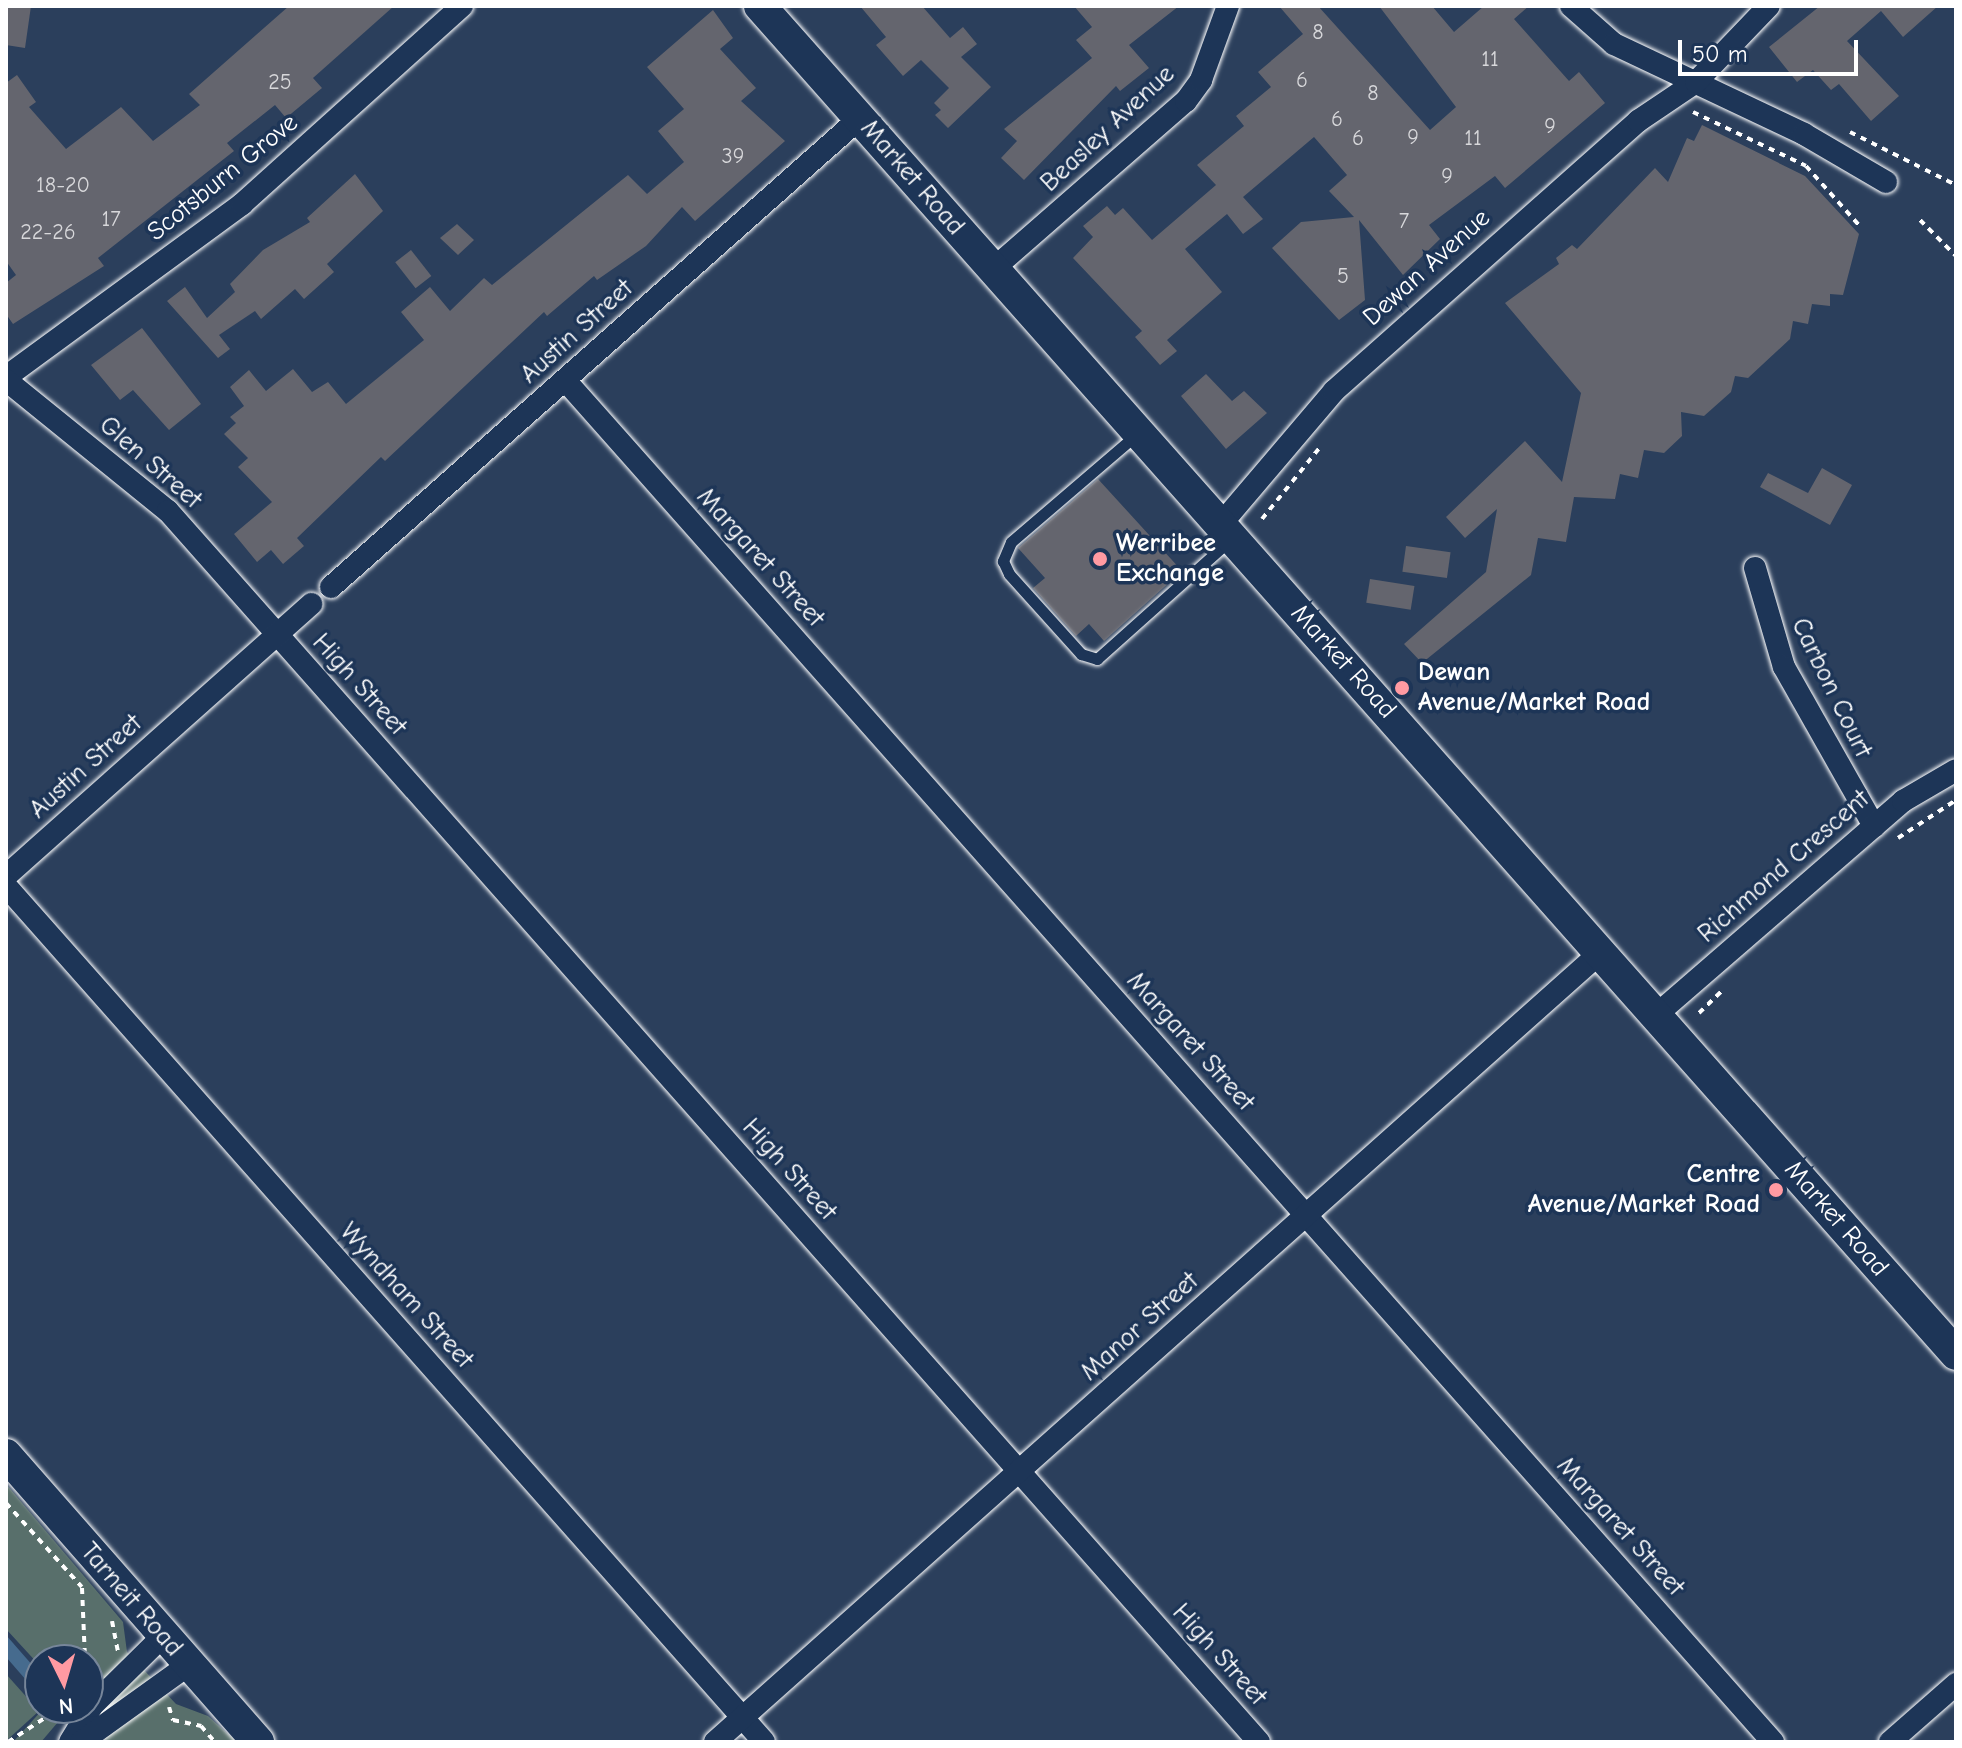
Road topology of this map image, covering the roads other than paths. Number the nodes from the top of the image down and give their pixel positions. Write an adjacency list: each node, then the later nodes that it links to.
1 (462, 6): 10 (street, Scotsburn Grove)
2 (760, 6): 7 (street, Market Road)
3 (1228, 6): 9 (street, Beasley Avenue)
4 (1571, 6): 6 (street)
5 (1769, 6): 6 (street, Dewan Avenue)
6 (1696, 82): 8 (street); 13 (street, Dewan Avenue)
7 (860, 118): 9 (street, Market Road); 11 (street, Austin Street)
8 (1886, 182)
9 (992, 270): 12 (street, Market Road)
10 (6, 379): 17 (street, Glen Street)
11 (565, 380): 15 (street, Austin Street); 24 (street, Margaret Street)
12 (1139, 433): 13 (street, Market Road); 13 (lane)
13 (1227, 531): 22 (street, Market Road)
14 (1755, 568): 19 (street, Carbon Court)
15 (331, 587)
16 (311, 604): 17 (street, Austin Street)
17 (277, 636): 20 (street, Austin Street); 27 (street, High Street)
18 (1956, 770): 19 (street, Richmond Crescent)
19 (1874, 826): 23 (street, Richmond Crescent)
20 (6, 876)
21 (6, 886): 31 (street, Wyndham Street)
22 (1601, 952): 23 (street, Market Road); 24 (street, Manor Street)
23 (1656, 1015): 25 (street, Market Road)
24 (1306, 1216): 27 (street, Manor Street); 38 (street, Margaret Street)
25 (1956, 1354)
26 (6, 1455): 28 (street, Tarneit Road)
27 (1019, 1471): 31 (street, Manor Street); 37 (street, High Street)
28 (163, 1636): 29 (street, Tarneit Road); 32 (street)
29 (188, 1665): 33 (street); 34 (street, Tarneit Road)
30 (1956, 1684): 39 (street)
31 (743, 1718): 35 (street, Manor Street); 36 (street, Wyndham Street)
32 (70, 1742)
33 (81, 1742)
34 (258, 1742)
35 (715, 1742)
36 (764, 1742)
37 (1259, 1742)
38 (1773, 1742)
39 (1890, 1742)

